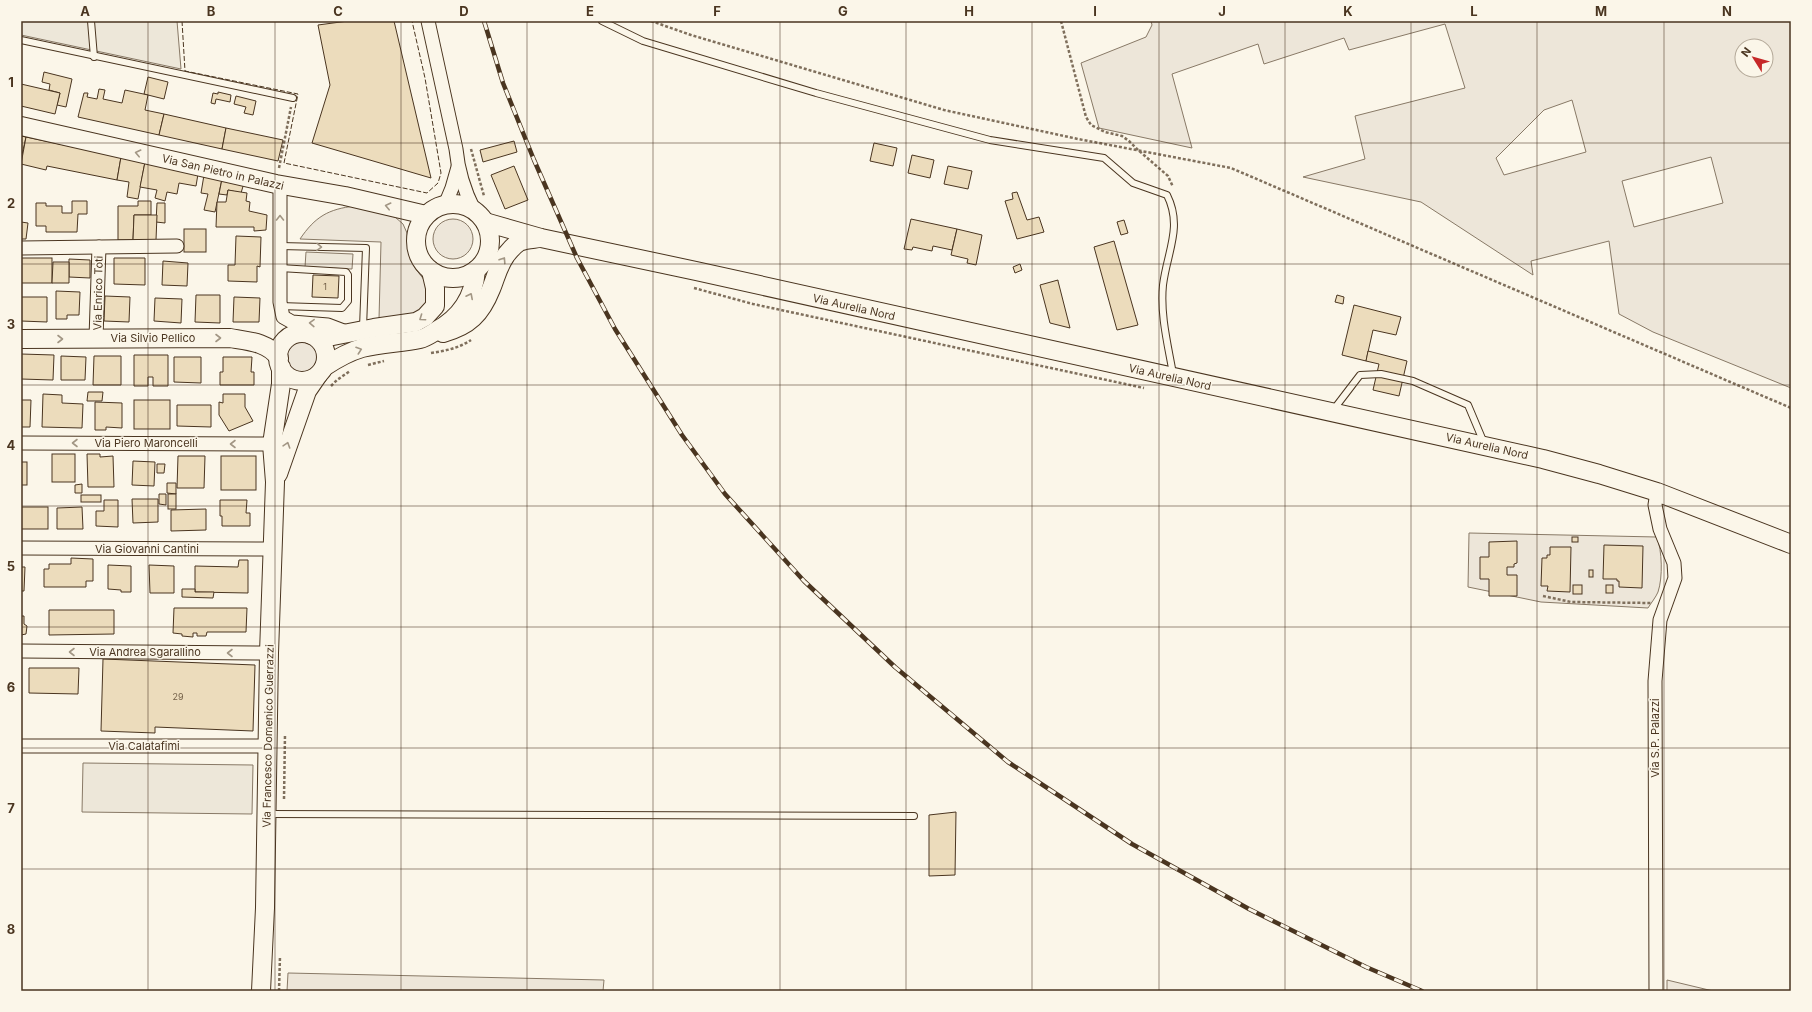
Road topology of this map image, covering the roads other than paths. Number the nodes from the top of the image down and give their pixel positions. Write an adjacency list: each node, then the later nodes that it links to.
1 (91, 21): 5 (lane)
2 (428, 21): 8 (street)
3 (602, 21): 29 (lane)
4 (21, 40): 5 (lane)
5 (94, 57): 6 (lane)
6 (293, 98)
7 (21, 126): 9 (main road, Via San Pietro in Palazzi, one-way to 7)
8 (458, 167): 10 (street); 11 (street)
9 (278, 184): 12 (main road, Via San Pietro in Palazzi, one-way to 9); 15 (street, one-way to 9)
10 (445, 205): 11 (main road); 12 (main road)
11 (481, 210): 13 (main road, Via Aurelia Nord); 19 (main road)
12 (426, 216): 20 (main road)
13 (541, 238): 26 (main road, Via Francesco Domenico Guerrazzi, one-way to 13); 29 (main road, Via Aurelia Nord)
14 (178, 246): 16 (street, Via Enrico Toti)
15 (280, 246): 18 (street); 22 (lane, one-way to 22)
16 (99, 247): 17 (street, Via Enrico Toti); 24 (street, Via Enrico Toti)
17 (21, 248)
18 (280, 268): 21 (street); 21 (lane)
19 (476, 270): 20 (main road); 26 (main road, Via Francesco Domenico Guerrazzi, one-way to 19)
20 (431, 271): 22 (main road, one-way to 22)
21 (280, 306): 22 (street, one-way to 21)
22 (356, 332): 23 (main road)
23 (311, 335): 27 (main road); 28 (main road)
24 (96, 338): 25 (main road, Via Silvio Pellico, one-way to 24); 27 (main road, Via Silvio Pellico, one-way to 27)
25 (21, 339)
26 (424, 347): 28 (main road, Via Francesco Domenico Guerrazzi, one-way to 26)
27 (280, 362): 28 (main road); 32 (main road, Via Francesco Domenico Guerrazzi)
28 (321, 371): 34 (main road, Via Francesco Domenico Guerrazzi, one-way to 28)
29 (1173, 377): 30 (main road, Via Aurelia Nord)
30 (1332, 412): 33 (main road, Via Aurelia Nord); 33 (lane)
31 (21, 443): 32 (street, Via Piero Maroncelli, one-way to 31)
32 (272, 444): 34 (main road, Via Francesco Domenico Guerrazzi)
33 (1485, 446): 35 (main road, Via Aurelia Nord)
34 (275, 482): 38 (main road, Via Francesco Domenico Guerrazzi)
35 (1657, 492): 36 (main road, Via Aurelia Nord); 46 (street, Via S.P. Palazzi)
36 (1791, 544)
37 (21, 548): 38 (street, Via Giovanni Cantini)
38 (272, 549): 40 (main road, Via Francesco Domenico Guerrazzi)
39 (21, 651): 40 (street, Via Andrea Sgarallino, one-way to 39)
40 (269, 653): 42 (main road, Via Francesco Domenico Guerrazzi)
41 (21, 746): 42 (street, Via Calatafimi)
42 (268, 746): 43 (main road, Via Francesco Domenico Guerrazzi)
43 (275, 814): 44 (lane); 45 (main road, Via Francesco Domenico Guerrazzi)
44 (914, 816)
45 (261, 991)
46 (1656, 991)

